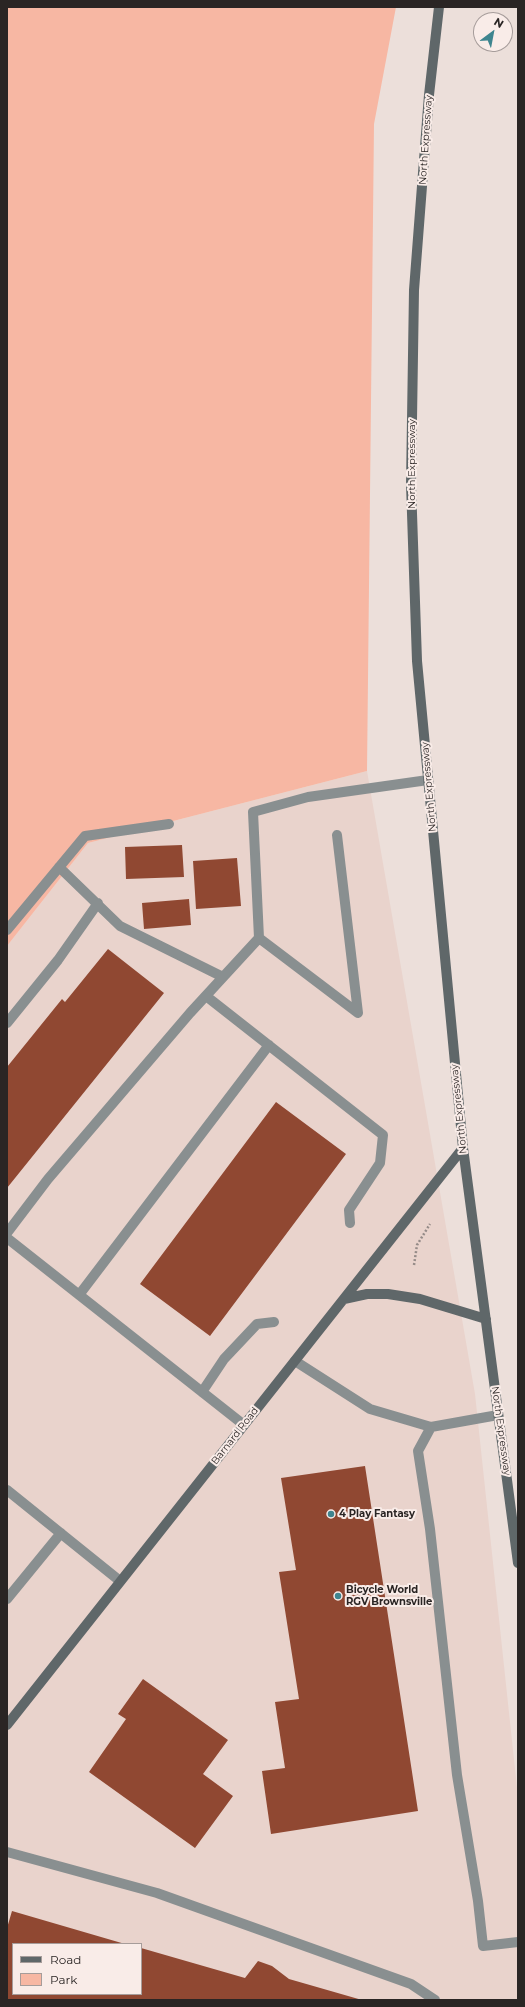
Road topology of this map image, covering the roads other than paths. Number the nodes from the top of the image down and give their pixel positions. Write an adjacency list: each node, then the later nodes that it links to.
1 (439, 7): 2 (main road, North Expressway)
2 (428, 780): 8 (street); 13 (main road, North Expressway)
3 (169, 824): 5 (street)
4 (337, 835): 8 (street)
5 (59, 866): 6 (street); 7 (street)
6 (98, 903): 9 (street); 11 (street)
7 (7, 930)
8 (259, 938): 9 (street)
9 (222, 977): 10 (street)
10 (206, 996): 12 (street); 15 (street)
11 (7, 1023)
12 (269, 1045): 14 (street); 17 (street)
13 (463, 1148): 18 (main road, Barnard Road); 19 (main road, North Expressway)
14 (350, 1223)
15 (7, 1233)
16 (7, 1238): 17 (street)
17 (79, 1295): 22 (street)
18 (344, 1299): 19 (main road); 21 (main road, Barnard Road)
19 (486, 1320): 23 (main road, North Expressway)
20 (274, 1322): 22 (street)
21 (295, 1361): 24 (main road, Barnard Road); 25 (street)
22 (202, 1392): 24 (street)
23 (498, 1415): 25 (street); 28 (main road, North Expressway)
24 (244, 1425): 29 (main road, Barnard Road)
25 (431, 1427): 33 (street)
26 (7, 1490): 27 (street)
27 (61, 1533): 29 (street); 30 (street)
28 (518, 1563)
29 (120, 1581): 31 (main road, Barnard Road)
30 (7, 1599)
31 (7, 1725)
32 (7, 1852): 34 (street)
33 (518, 1942)
34 (435, 2000)

